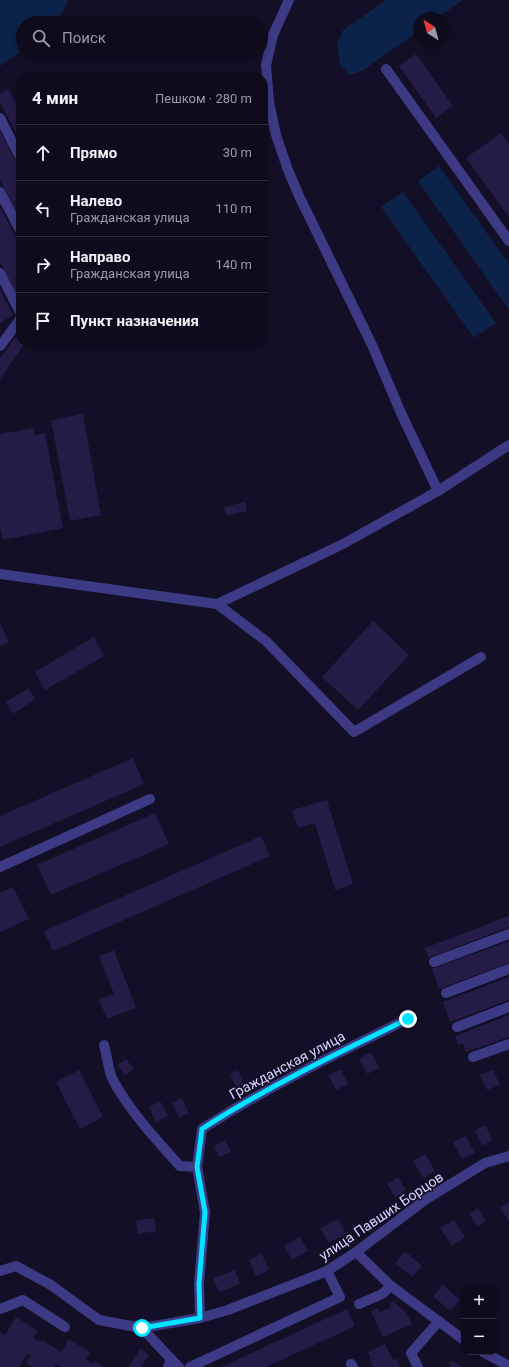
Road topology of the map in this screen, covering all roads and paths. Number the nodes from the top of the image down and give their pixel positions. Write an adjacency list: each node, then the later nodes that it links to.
1 (289, 0): 2 (street)
2 (268, 56)
3 (267, 60): 5 (street)
4 (386, 69): 11 (street)
5 (267, 72)
6 (268, 90): 17 (street)
7 (1, 122): 8 (street)
8 (16, 150)
9 (0, 192): 10 (street)
10 (16, 222)
11 (509, 242)
12 (0, 273): 13 (street)
13 (16, 304)
14 (16, 325): 15 (street)
15 (0, 346)
16 (509, 444): 17 (street)
17 (438, 491): 19 (street)
18 (0, 574): 19 (street)
19 (217, 604): 20 (street)
20 (481, 657)
21 (150, 799): 22 (street)
22 (0, 867)
23 (509, 934): 24 (street)
24 (434, 962)
25 (509, 969): 26 (street)
26 (446, 993)
27 (509, 1007): 29 (street)
28 (408, 1019): 34 (street, Гражданская улица)
29 (457, 1026)
30 (509, 1044): 32 (street)
31 (104, 1045): 34 (street)
32 (473, 1057)
33 (509, 1156): 35 (street, улица Павших Борцов)
34 (197, 1167): 41 (street, Гражданская улица)
35 (356, 1252): 36 (street, улица Павших Борцов); 38 (street)
36 (327, 1270): 41 (street, улица Павших Борцов); 50 (street)
37 (0, 1271): 44 (street, улица Павших Борцов)
38 (391, 1286): 39 (street); 42 (street)
39 (359, 1304)
40 (0, 1309): 43 (street)
41 (200, 1318): 44 (street, улица Павших Борцов)
42 (439, 1322): 45 (street); 51 (street)
43 (65, 1328)
44 (142, 1328): 47 (street)
45 (461, 1338)
46 (489, 1355): 48 (street)
47 (169, 1363): 49 (street)
48 (509, 1366)
49 (180, 1367)
50 (190, 1367)
51 (418, 1367)

